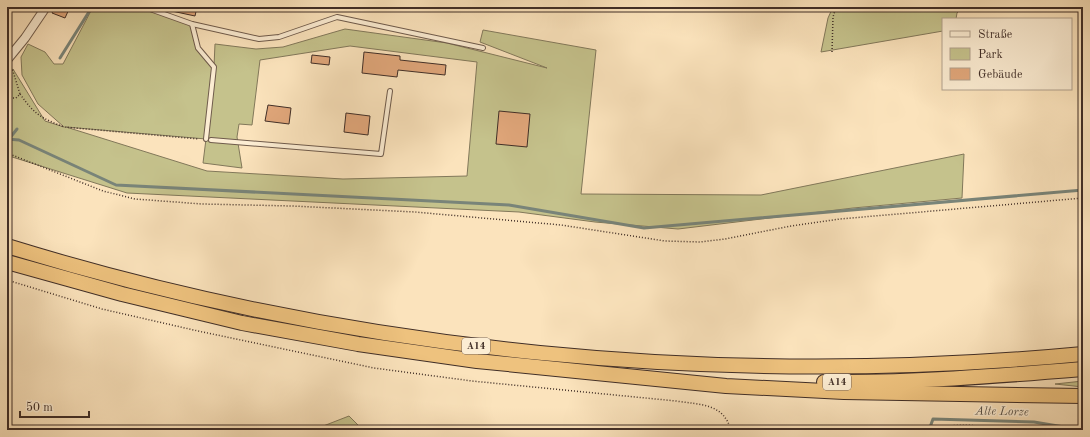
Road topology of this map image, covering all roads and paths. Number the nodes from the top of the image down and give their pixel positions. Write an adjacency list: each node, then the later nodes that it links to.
1 (46, 7): 7 (street)
2 (148, 7): 4 (lane)
3 (836, 7): 6 (path)
4 (192, 24): 5 (lane); 11 (lane)
5 (483, 48)
6 (832, 52)
7 (8, 59): 9 (path)
8 (390, 90): 12 (lane)
9 (20, 94): 10 (path); 11 (path)
10 (7, 98)
11 (206, 139)
12 (212, 140)
13 (7, 153): 14 (path)
14 (1083, 198)
15 (7, 246): 17 (highway, A14)
16 (7, 262): 19 (highway, A14)
17 (1083, 354)
18 (1083, 369): 19 (highway, A14)
19 (590, 373): 20 (highway)
20 (1080, 397)
21 (915, 430): 22 (path)
22 (992, 430)

